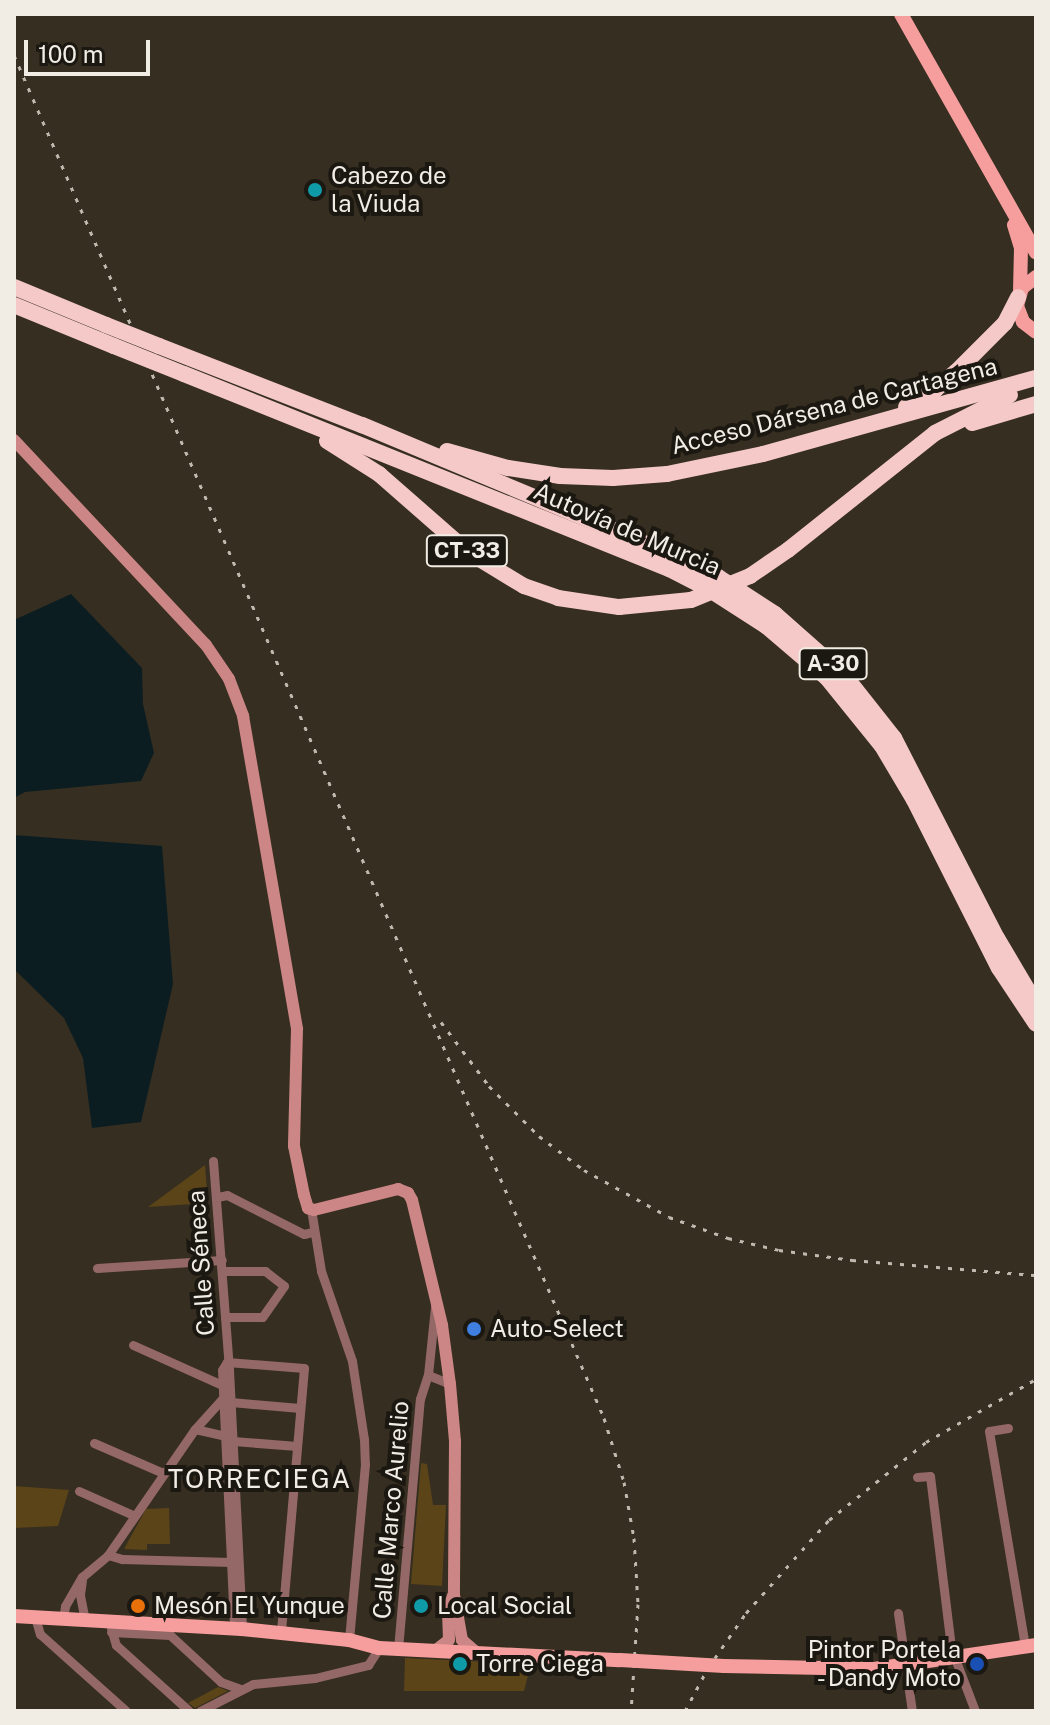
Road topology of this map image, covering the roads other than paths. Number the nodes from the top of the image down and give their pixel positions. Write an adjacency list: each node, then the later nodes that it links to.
1 (901, 14): 2 (main road)
2 (996, 180): 3 (main road); 6 (main road)
3 (1036, 253)
4 (1036, 277): 6 (main road)
5 (14, 287): 13 (highway, Autovía de Murcia / A-30, bridge)
6 (1019, 294): 8 (main road); 15 (highway)
7 (14, 305): 12 (highway, Autovía de Murcia / A-30, bridge)
8 (1036, 332)
9 (1036, 378): 15 (highway, Acceso Dársena de Cartagena)
10 (1036, 386): 16 (highway, Acceso Dársena de Cartagena / CT-33)
11 (1036, 404): 16 (highway)
12 (277, 412): 16 (highway, Acceso Dársena de Cartagena / CT-33, bridge); 17 (highway, Autovía de Murcia / A-30)
13 (362, 425): 15 (highway, Acceso Dársena de Cartagena); 17 (highway, Autovía de Murcia / A-30)
14 (14, 440): 22 (main road)
15 (791, 446)
16 (815, 529)
17 (945, 848): 18 (highway, Autovía de Murcia / A-30); 19 (highway, Autovía de Murcia / A-30)
18 (1036, 1004)
19 (1036, 1024)
20 (213, 1161): 21 (street, Calle Séneca)
21 (217, 1197): 23 (street); 24 (street, Calle Séneca)
22 (311, 1209): 23 (street); 26 (main road)
23 (313, 1232): 55 (street)
24 (222, 1266): 25 (street); 27 (street, Calle Séneca); 27 (street)
25 (97, 1268)
26 (436, 1300): 30 (street, Calle Marco Aurelio); 31 (main road)
27 (225, 1317): 29 (street, Calle Séneca)
28 (133, 1345): 32 (street)
29 (227, 1362): 32 (street, Calle Séneca); 33 (street, Calle Séneca); 34 (street)
30 (428, 1375): 31 (street, Calle Marco Aurelio); 59 (street, Calle Marco Aurelio)
31 (450, 1384): 56 (main road)
32 (222, 1385): 33 (street, Calle Séneca)
33 (227, 1400): 34 (street); 36 (street); 37 (street, Calle Séneca)
34 (300, 1408): 39 (street)
35 (1008, 1428): 57 (street)
36 (195, 1429): 37 (street); 40 (street)
37 (229, 1438): 39 (street); 45 (street, Calle Séneca); 53 (street, Calle Séneca)
38 (94, 1443): 40 (street)
39 (297, 1446): 54 (street)
40 (163, 1473): 43 (street)
41 (917, 1477): 60 (street)
42 (79, 1491): 43 (street)
43 (133, 1515): 44 (street)
44 (108, 1555): 45 (street); 46 (street)
45 (231, 1562): 53 (street, Calle Séneca)
46 (82, 1577): 50 (street); 51 (street)
47 (898, 1613): 61 (street)
48 (14, 1616): 49 (main road)
49 (35, 1617): 50 (main road); 63 (street)
50 (63, 1619): 51 (main road)
51 (85, 1620): 52 (main road)
52 (111, 1627): 53 (main road); 62 (street); 64 (street)
53 (238, 1629): 54 (main road)
54 (281, 1633): 55 (main road)
55 (349, 1640): 58 (main road)
56 (455, 1644): 59 (main road); 61 (main road, bridge)
57 (1032, 1646): 60 (main road)
58 (379, 1648): 59 (main road); 62 (street)
59 (398, 1649)
60 (954, 1658): 61 (main road); 67 (street)
61 (905, 1666): 66 (street)
62 (240, 1689): 65 (street)
63 (126, 1711)
64 (189, 1711)
65 (200, 1711)
66 (912, 1711)
67 (975, 1711)

